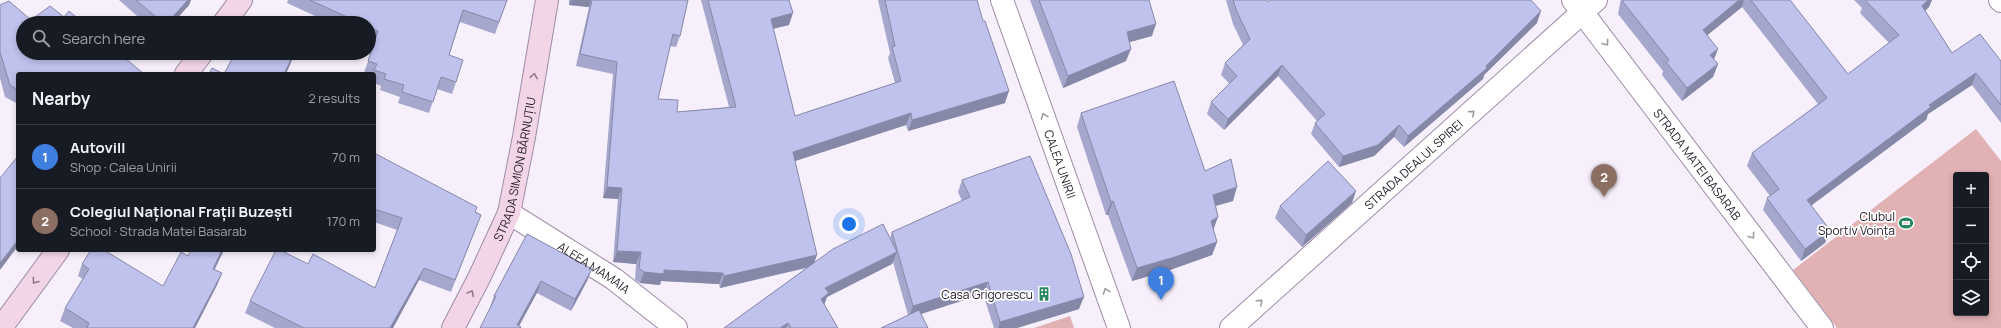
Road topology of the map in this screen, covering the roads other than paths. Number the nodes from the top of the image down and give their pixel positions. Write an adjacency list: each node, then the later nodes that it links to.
1 (241, 0): 5 (main road)
2 (547, 0): 8 (main road, STRADA SIMION BĂRNUȚIU, one-way to 2)
3 (1002, 0): 13 (street, CALEA UNIRII, one-way to 3)
4 (1584, 4): 14 (street, STRADA DEALUL SPIREI, one-way to 4); 15 (street, STRADA MATEI BASARAB, one-way to 15)
5 (229, 16)
6 (197, 60): 7 (main road)
7 (188, 72)
8 (509, 213): 11 (main road, STRADA SIMION BĂRNUȚIU, one-way to 8); 12 (street, ALEEA MAMAIA)
9 (57, 252): 10 (main road, one-way to 10)
10 (0, 328)
11 (453, 328)
12 (676, 328)
13 (1119, 328)
14 (1231, 328)
15 (1822, 328)

